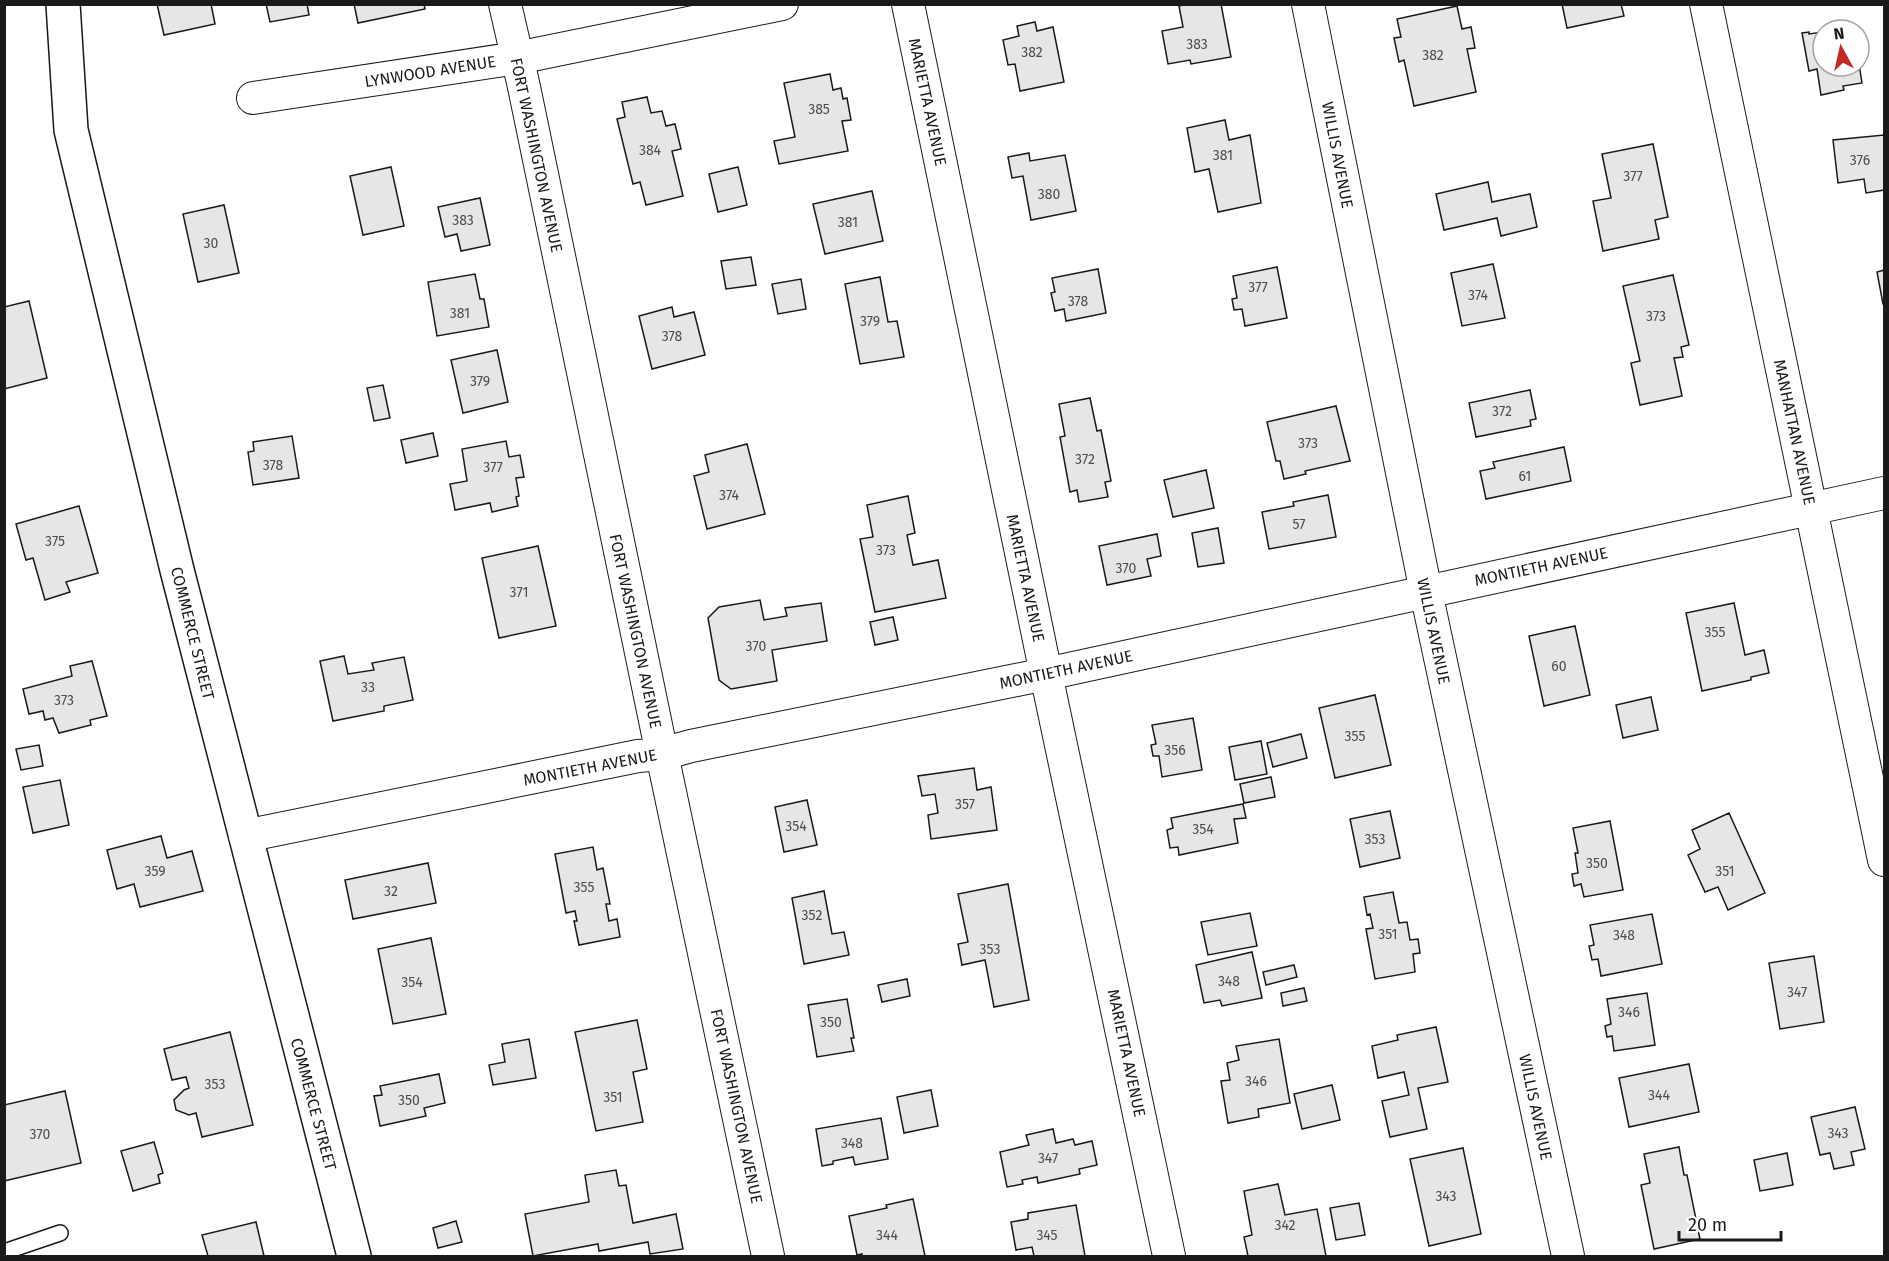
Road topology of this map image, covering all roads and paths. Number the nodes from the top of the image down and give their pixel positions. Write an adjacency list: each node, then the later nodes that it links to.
1 (63, 4): 14 (street, COMMERCE STREET)
2 (505, 4): 7 (street, FORT WASHINGTON AVENUE)
3 (782, 4): 7 (street, LYNWOOD AVENUE)
4 (908, 4): 12 (street, MARIETTA AVENUE)
5 (1308, 4): 11 (street, WILLIS AVENUE)
6 (1706, 4): 10 (street, MANHATTAN AVENUE)
7 (517, 58): 8 (street, LYNWOOD AVENUE); 13 (street, FORT WASHINGTON AVENUE)
8 (253, 98)
9 (1884, 493): 10 (street, MONTIETH AVENUE)
10 (1811, 508): 11 (street, MONTIETH AVENUE); 15 (street, MANHATTAN AVENUE)
11 (1426, 592): 12 (street, MONTIETH AVENUE); 21 (street, WILLIS AVENUE)
12 (1046, 674): 13 (street, MONTIETH AVENUE); 20 (street, MARIETTA AVENUE)
13 (662, 754): 14 (street, MONTIETH AVENUE); 19 (street, FORT WASHINGTON AVENUE)
14 (245, 836): 18 (street, COMMERCE STREET)
15 (1884, 860)
16 (60, 1233): 17 (lane)
17 (4, 1252)
18 (354, 1257)
19 (768, 1257)
20 (1169, 1257)
21 (1568, 1257)

